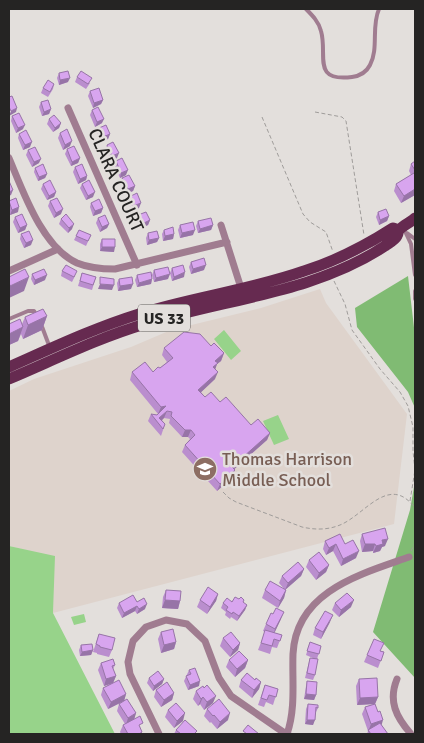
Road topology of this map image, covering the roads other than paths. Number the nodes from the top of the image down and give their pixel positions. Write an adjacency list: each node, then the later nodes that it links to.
1 (306, 9): 2 (lane)
2 (379, 9)
3 (68, 108): 11 (street, CLARA COURT)
4 (9, 158): 10 (street)
5 (415, 218): 7 (main road, US 33)
6 (221, 225): 9 (street)
7 (403, 230): 8 (lane); 13 (lane); 14 (main road, US 33); 20 (main road, US 33)
8 (415, 240)
9 (227, 242): 11 (street); 14 (street)
10 (58, 249): 11 (street); 12 (street)
11 (138, 265)
12 (9, 271)
13 (415, 275)
14 (241, 288): 18 (main road, US 33)
15 (415, 292): 16 (lane)
16 (415, 298)
17 (9, 319): 18 (lane)
18 (50, 349): 19 (main road, US 33)
19 (9, 367)
20 (9, 380)
21 (409, 557): 24 (street)
22 (397, 679): 25 (street)
23 (159, 734): 24 (street)
24 (287, 734)
25 (411, 734)

